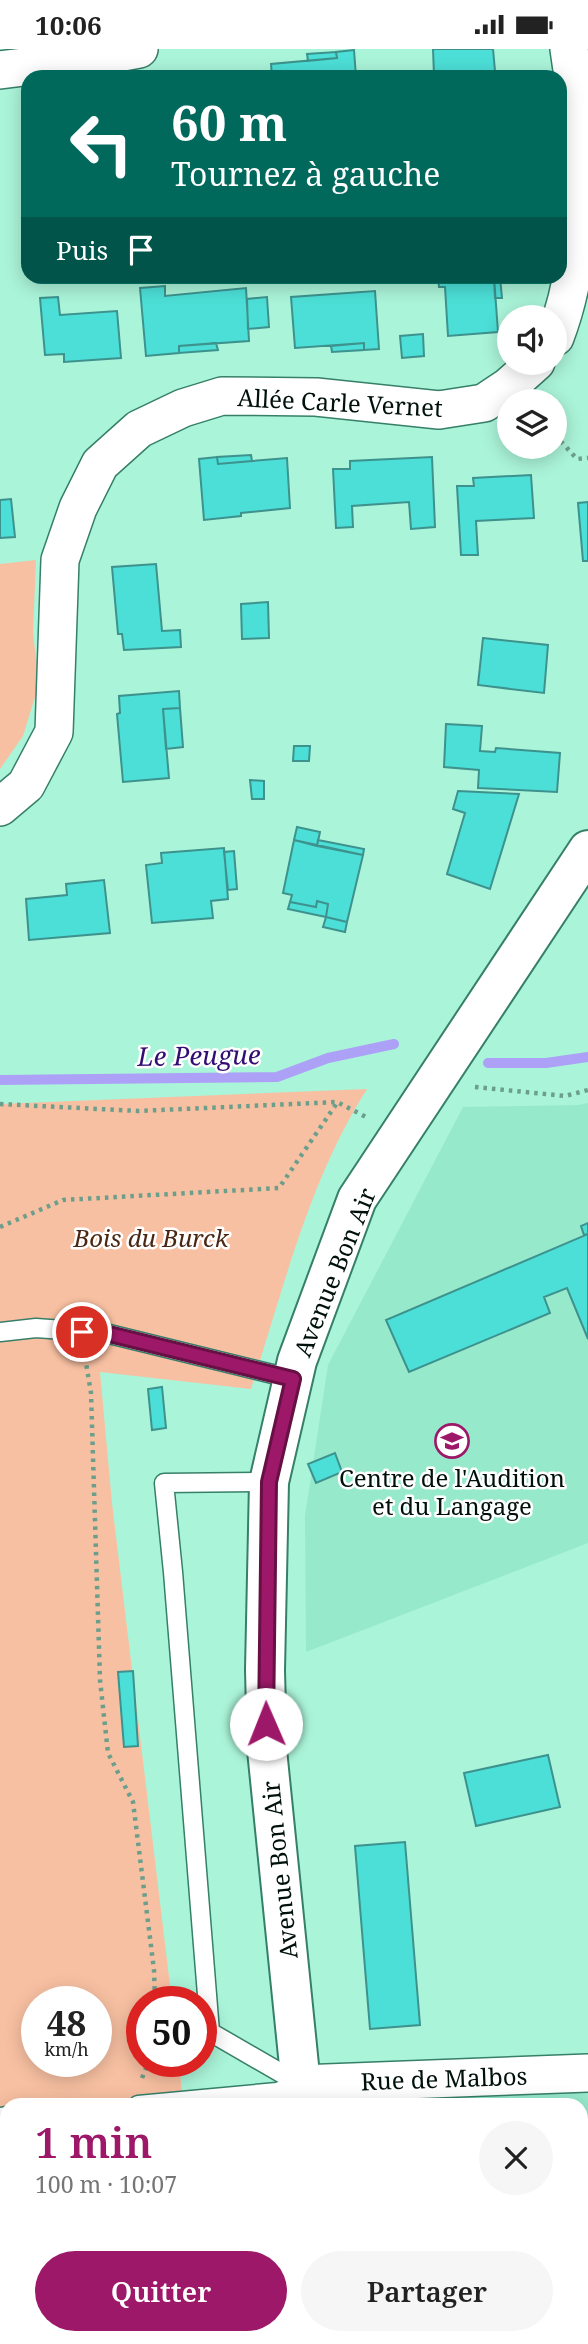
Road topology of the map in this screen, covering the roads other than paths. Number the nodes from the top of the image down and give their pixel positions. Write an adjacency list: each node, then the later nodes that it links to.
1 (139, 49): 3 (street)
2 (569, 49): 4 (street)
3 (0, 70)
4 (567, 311)
5 (522, 375): 6 (street, Allée Carle Vernet)
6 (0, 807)
7 (588, 849): 9 (main road, Avenue Bon Air)
8 (0, 1332): 9 (lane)
9 (293, 1379): 10 (main road, Avenue Bon Air)
10 (269, 1482): 12 (main road, Avenue Bon Air); 12 (lane)
11 (588, 2073): 12 (street, Rue de Malbos)
12 (302, 2094): 13 (lane)
13 (213, 2098)

